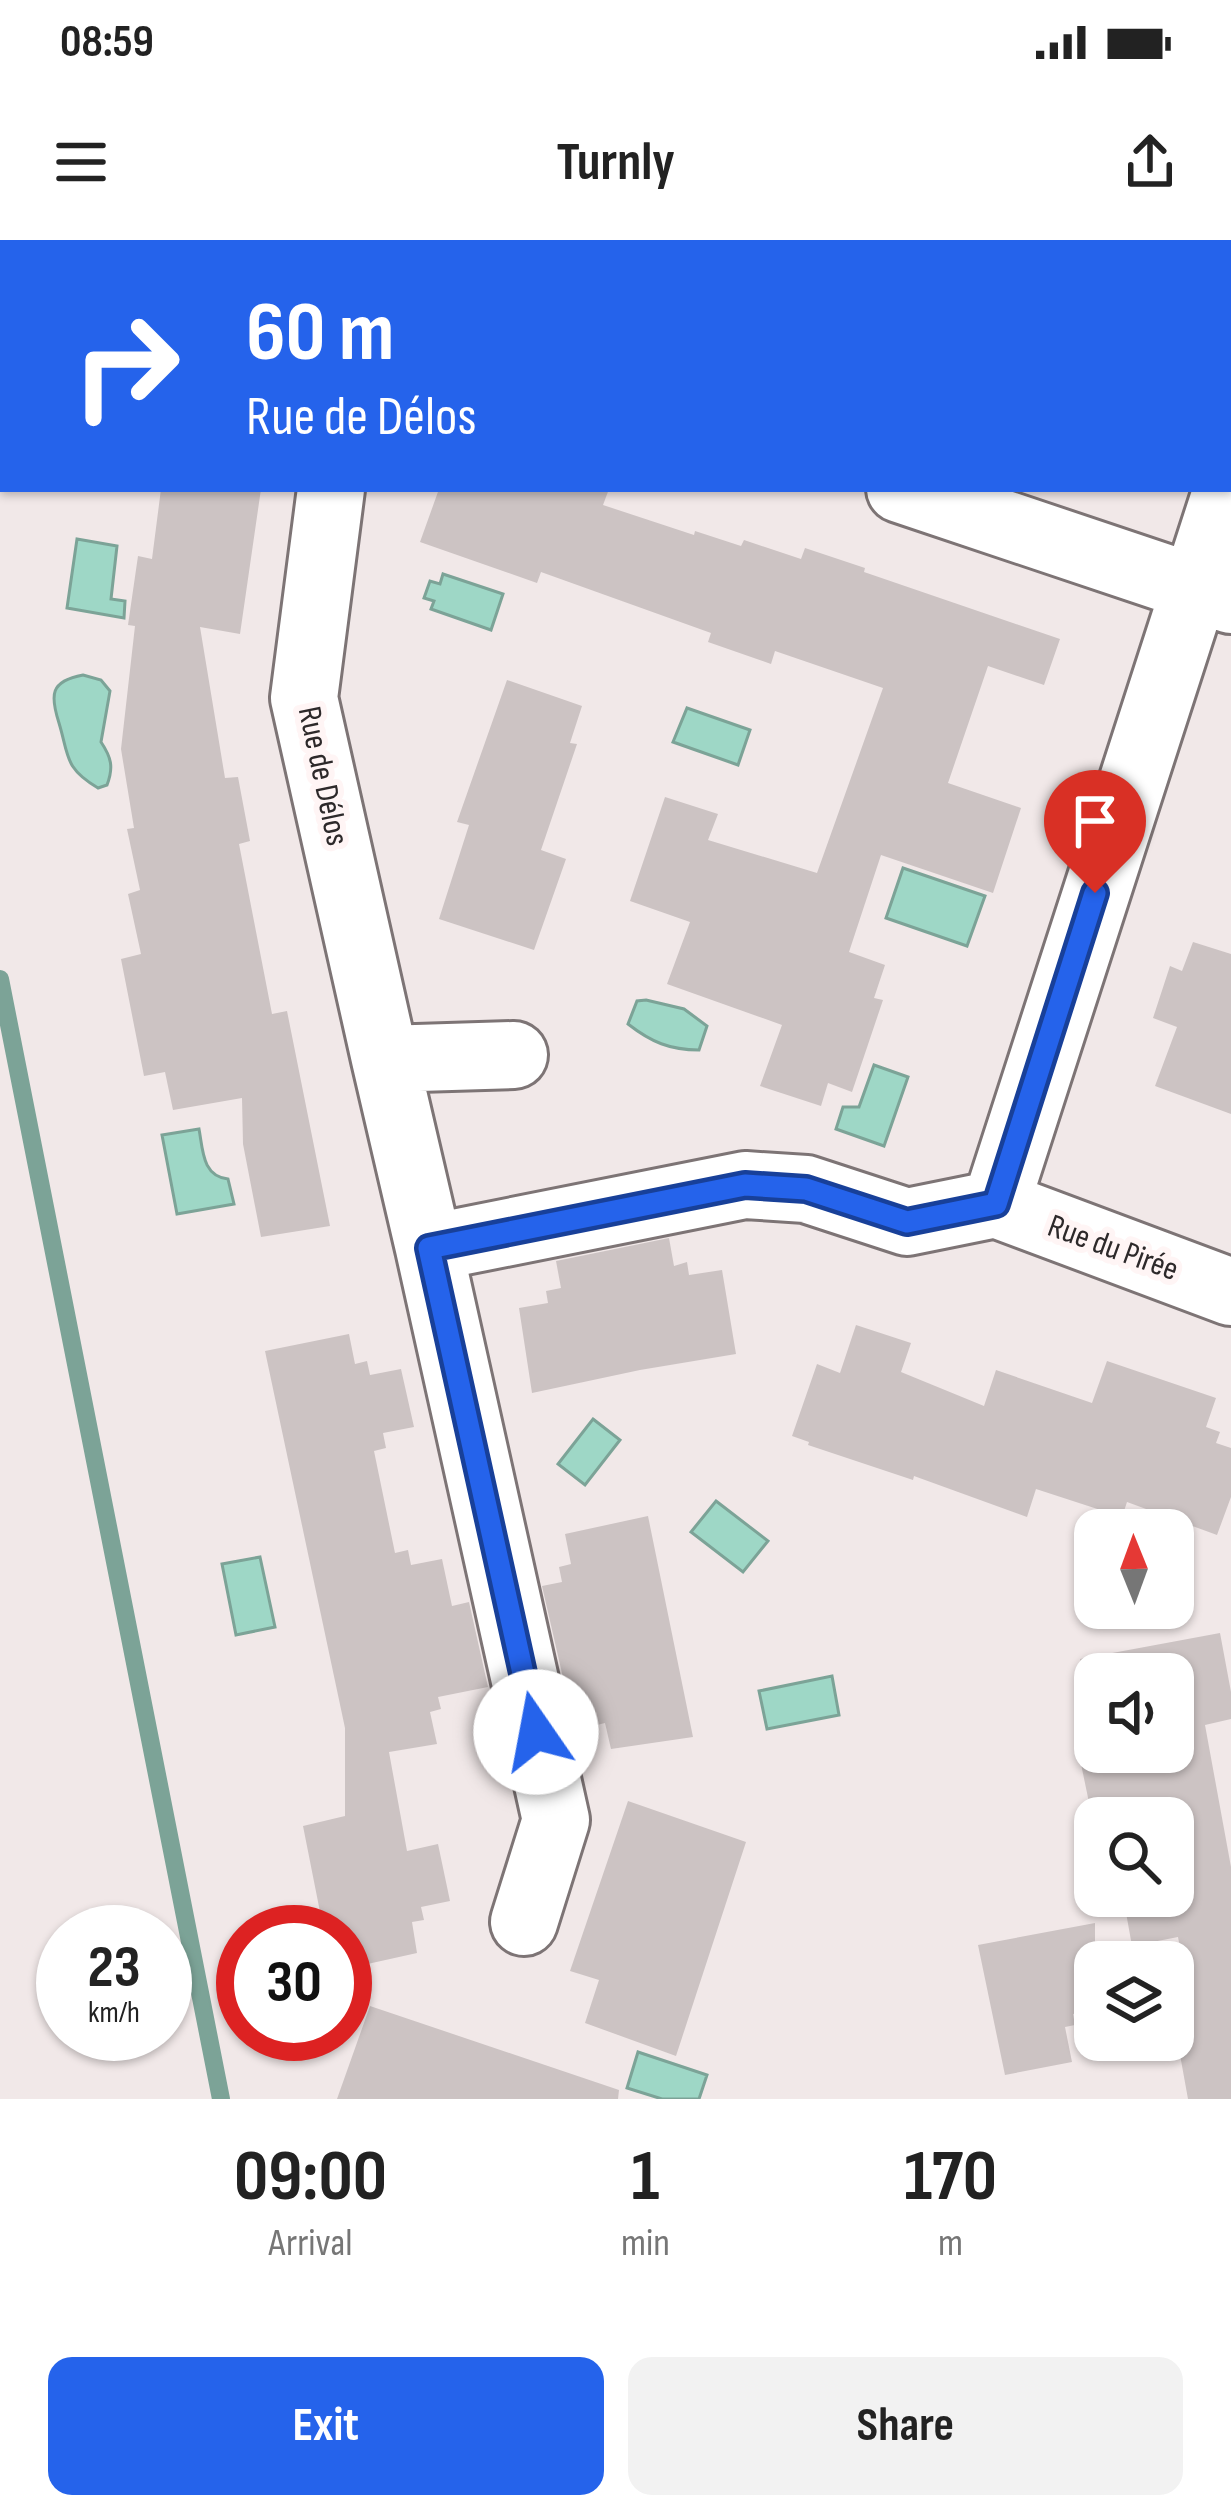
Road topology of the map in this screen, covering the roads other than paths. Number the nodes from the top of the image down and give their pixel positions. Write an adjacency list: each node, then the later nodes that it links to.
1 (331, 492): 6 (street, Rue de Délos)
2 (909, 492): 4 (street)
3 (1226, 492): 4 (street)
4 (1212, 594): 7 (street)
5 (514, 1055): 6 (street)
6 (385, 1059): 8 (street, Rue de Délos)
7 (996, 1204): 8 (street); 9 (street, Rue du Pirée)
8 (429, 1248): 10 (street, Rue de Délos)
9 (1231, 1292)
10 (524, 1922)

